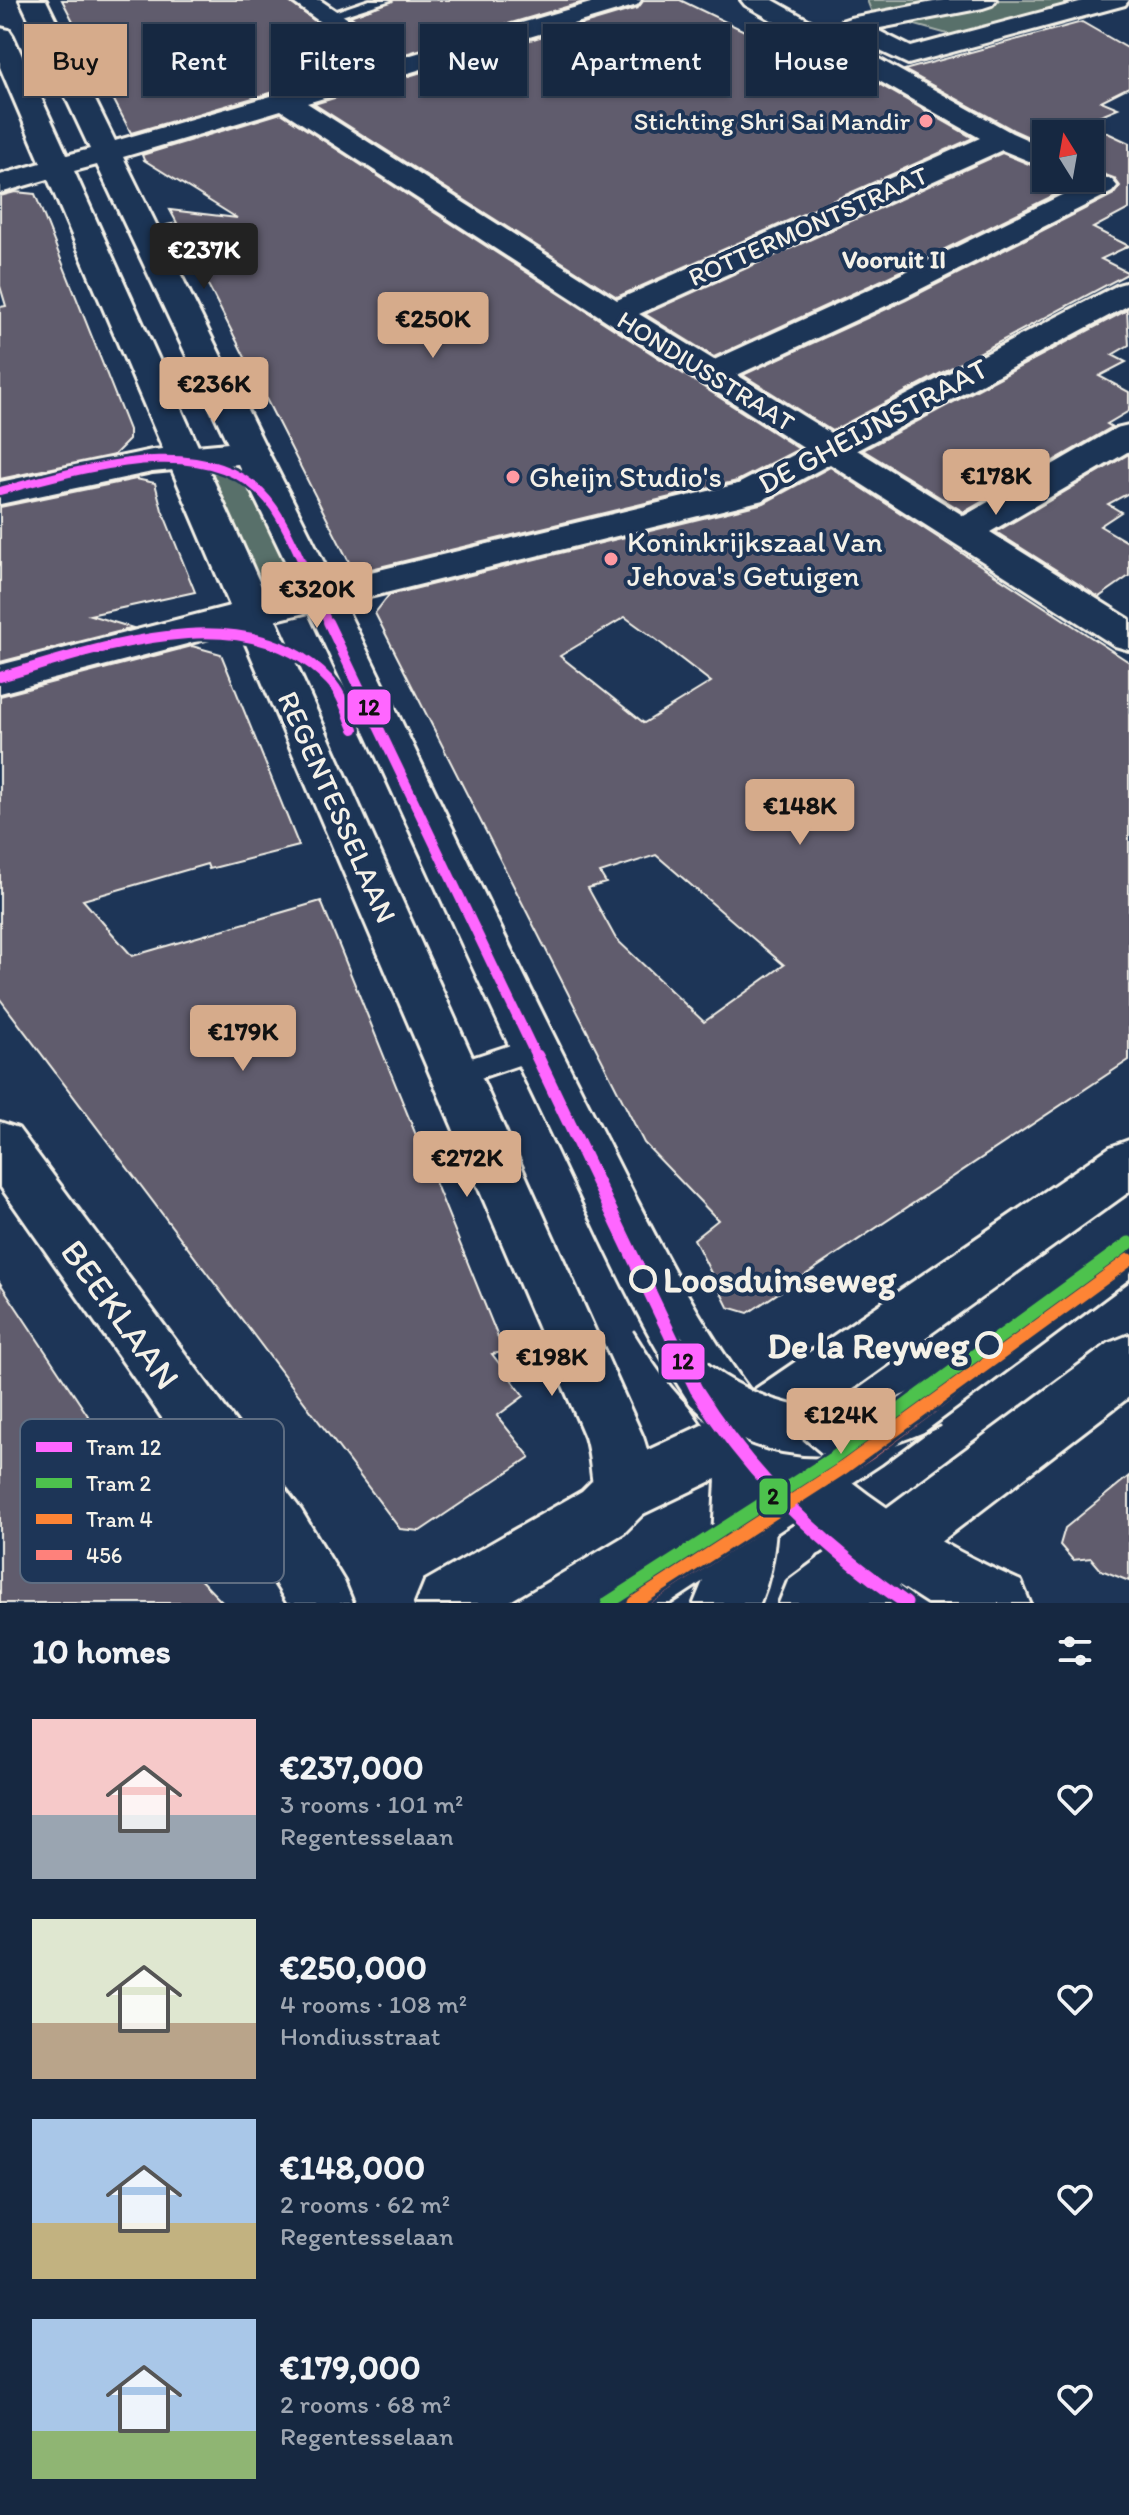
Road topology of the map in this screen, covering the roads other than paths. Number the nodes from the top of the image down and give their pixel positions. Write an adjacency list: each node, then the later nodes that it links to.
1 (33, 0): 20 (street)
2 (303, 0): 8 (street)
3 (384, 0): 8 (lane)
4 (628, 0): 15 (street)
5 (754, 0): 9 (street)
6 (983, 0): 12 (street)
7 (1116, 0): 14 (street)
8 (326, 17): 10 (street)
9 (789, 18): 11 (street); 18 (street)
10 (336, 24)
11 (846, 24)
12 (860, 24)
13 (0, 36): 21 (street, REGENTESSELAAN)
14 (877, 40)
15 (404, 66)
16 (303, 96): 17 (street)
17 (286, 101): 20 (street); 25 (street, HONDIUSSTRAAT)
18 (1002, 139): 19 (street); 25 (street, ROTTERMONTSTRAAT)
19 (1032, 153)
20 (107, 154): 21 (street); 29 (street)
21 (57, 167): 22 (street); 30 (street, REGENTESSELAAN)
22 (0, 184)
23 (1111, 186): 26 (street)
24 (1129, 292): 28 (street, DE GHEIJNSTRAAT)
25 (615, 313): 26 (street, HONDIUSSTRAAT)
26 (712, 374): 28 (street, HONDIUSSTRAAT)
27 (1129, 436): 32 (street)
28 (831, 449): 32 (street, HONDIUSSTRAAT); 33 (street, DE GHEIJNSTRAAT)
29 (250, 452): 30 (street); 33 (street)
30 (183, 458): 31 (street); 34 (street, REGENTESSELAAN)
31 (0, 493)
32 (962, 533): 35 (street, HONDIUSSTRAAT)
33 (323, 596): 34 (street, DE GHEIJNSTRAAT); 37 (street)
34 (252, 614): 36 (street, DE GHEIJNSTRAAT); 38 (street, REGENTESSELAAN)
35 (1121, 621)
36 (0, 679)
37 (535, 1048): 38 (lane); 44 (street)
38 (454, 1075): 46 (street, REGENTESSELAAN)
39 (5, 1163): 43 (street, BEEKLAAN)
40 (1129, 1163): 44 (street)
41 (1129, 1261): 45 (lane)
42 (1129, 1362): 49 (street)
43 (195, 1419)
44 (745, 1432): 45 (street); 46 (street); 47 (street)
45 (817, 1490): 47 (lane); 49 (street)
46 (622, 1493): 51 (street)
47 (745, 1537): 52 (lane); 53 (street)
48 (284, 1540): 50 (street, BEEKLAAN)
49 (853, 1582): 54 (street)
50 (322, 1603)
51 (447, 1603)
52 (640, 1603)
53 (725, 1603)
54 (999, 1603)

